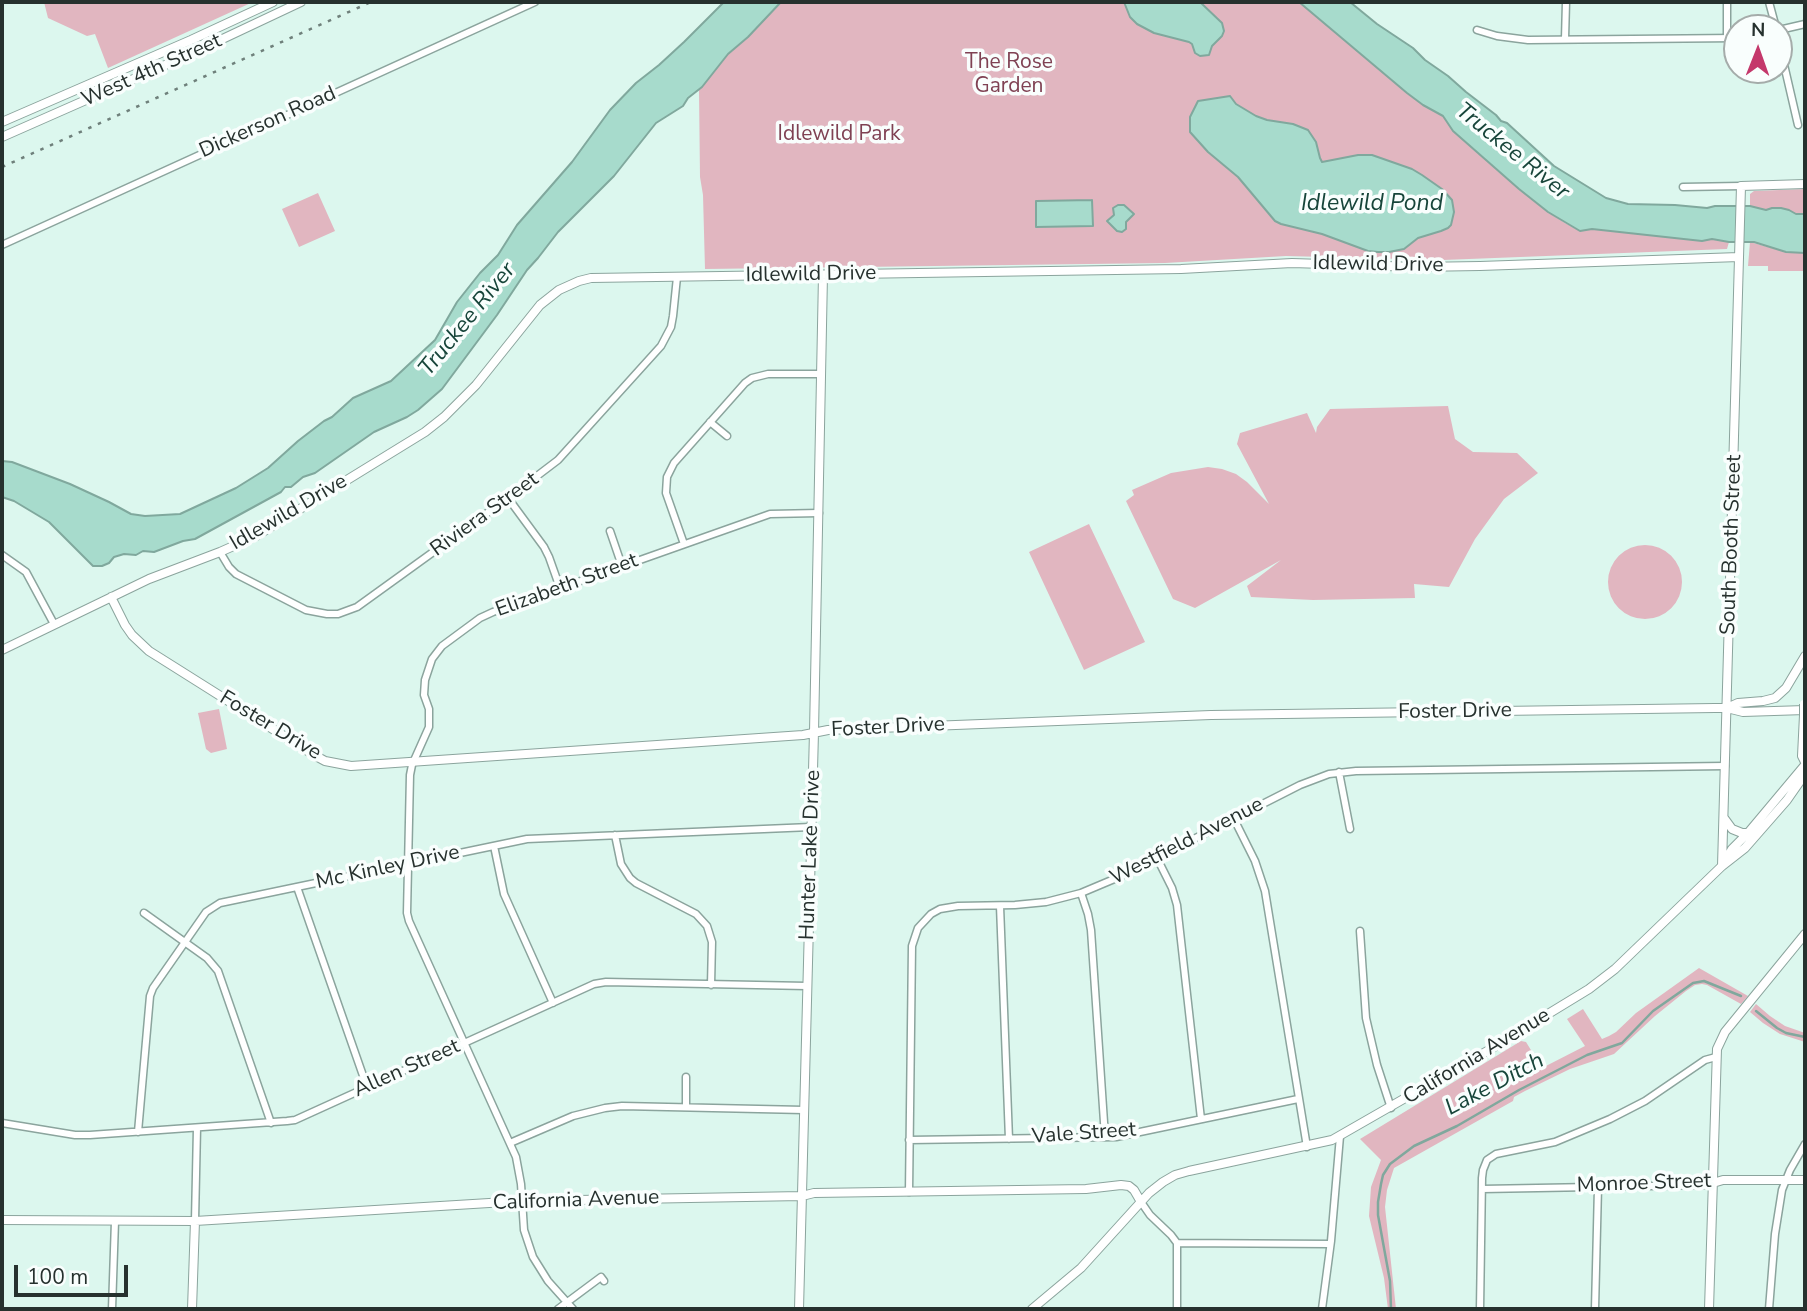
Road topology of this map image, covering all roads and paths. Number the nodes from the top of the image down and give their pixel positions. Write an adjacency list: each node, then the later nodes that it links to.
1 (273, 2): 9 (street, West 4th Street)
2 (301, 2): 11 (street, West 4th Street)
3 (535, 2): 15 (street, Dickerson Road)
4 (1566, 2): 7 (street)
5 (1477, 30): 7 (street)
6 (1723, 38): 7 (street)
7 (1564, 40)
8 (1788, 84): 10 (street)
9 (2, 122)
10 (1798, 125)
11 (2, 137)
12 (1805, 184): 14 (street)
13 (1683, 187): 14 (street)
14 (1741, 190): 16 (street, South Booth Street)
15 (2, 245)
16 (1739, 254): 17 (street, Idlewild Drive); 36 (street, South Booth Street)
17 (824, 275): 18 (street, Idlewild Drive); 19 (street, Hunter Lake Drive)
18 (677, 278): 22 (street, Riviera Street); 26 (street, Idlewild Drive)
19 (821, 374): 20 (street); 23 (street, Hunter Lake Drive)
20 (710, 422): 21 (street); 25 (street)
21 (727, 436)
22 (508, 498): 26 (street, Riviera Street); 29 (street)
23 (819, 513): 25 (street, Elizabeth Street); 38 (street, Hunter Lake Drive)
24 (610, 531): 28 (street)
25 (684, 544): 28 (street, Elizabeth Street)
26 (220, 552): 30 (street, Idlewild Drive)
27 (2, 555): 31 (street)
28 (622, 566): 29 (street, Elizabeth Street)
29 (560, 588): 39 (street, Elizabeth Street)
30 (111, 597): 31 (street, Idlewild Drive); 39 (street, Foster Drive)
31 (54, 624): 32 (street, Idlewild Drive)
32 (2, 650)
33 (1805, 656): 36 (street)
34 (1805, 697): 35 (street)
35 (1804, 704): 37 (street, bridge)
36 (1727, 708): 37 (street); 38 (street, Foster Drive); 41 (street, South Booth Street)
37 (1805, 712): 40 (street)
38 (814, 732): 39 (street, Foster Drive); 46 (street, Hunter Lake Drive)
39 (414, 762): 52 (street, Elizabeth Street)
40 (1805, 764): 48 (street, California Avenue)
41 (1725, 766): 42 (street, Westfield Avenue); 44 (street, South Booth Street)
42 (1339, 772): 45 (street, Westfield Avenue); 47 (street)
43 (1805, 774): 53 (street, California Avenue)
44 (1724, 818): 48 (street); 53 (street, South Booth Street)
45 (1234, 819): 51 (street, Westfield Avenue); 68 (street)
46 (811, 827): 49 (street, Mc Kinley Drive); 62 (street, Hunter Lake Drive)
47 (1350, 828)
48 (1748, 833): 53 (street, California Avenue)
49 (615, 835): 50 (street, Mc Kinley Drive); 61 (street)
50 (494, 846): 52 (street, Mc Kinley Drive); 63 (street)
51 (1157, 858): 55 (street, Westfield Avenue); 72 (street)
52 (408, 863): 54 (street, Mc Kinley Drive); 64 (street, Elizabeth Street)
53 (1722, 866): 70 (street, California Avenue)
54 (297, 887): 60 (street, Mc Kinley Drive); 67 (street)
55 (1081, 893): 56 (street, Westfield Avenue); 78 (street)
56 (1000, 906): 79 (street); 80 (street, Westfield Avenue)
57 (144, 913): 60 (street)
58 (1360, 931): 70 (street)
59 (1805, 934): 65 (street)
60 (185, 943): 74 (street); 76 (street, Mc Kinley Drive)
61 (711, 985): 62 (street, Allen Street); 63 (street, Allen Street)
62 (807, 986): 71 (street, Hunter Lake Drive)
63 (553, 1003): 64 (street, Allen Street)
64 (464, 1043): 67 (street, Allen Street); 81 (street, Elizabeth Street)
65 (1716, 1057): 86 (street); 88 (street)
66 (686, 1077): 69 (street)
67 (367, 1087): 74 (street, Allen Street)
68 (1298, 1099): 72 (street, Vale Street); 83 (street)
69 (686, 1107): 71 (street); 81 (street)
70 (1391, 1108): 77 (street, California Avenue)
71 (804, 1110): 90 (street, Hunter Lake Drive)
72 (1201, 1119): 78 (street, Vale Street)
73 (2, 1123): 76 (street, Allen Street)
74 (271, 1123): 75 (street, Allen Street)
75 (197, 1128): 76 (street, Allen Street); 95 (street)
76 (138, 1132)
77 (1340, 1136): 83 (street, California Avenue); 97 (street)
78 (1105, 1137): 79 (street, Vale Street)
79 (1009, 1139): 80 (street, Vale Street)
80 (909, 1140): 89 (street, Westfield Avenue)
81 (510, 1143): 91 (street, Elizabeth Street)
82 (1805, 1144): 84 (street)
83 (1307, 1147): 92 (street, California Avenue)
84 (1786, 1180): 85 (street, Monroe Street); 86 (street, Monroe Street); 111 (street)
85 (1805, 1180)
86 (1713, 1183): 87 (street, Monroe Street); 110 (street)
87 (1598, 1187): 88 (street, Monroe Street); 109 (street)
88 (1482, 1189): 108 (street)
89 (909, 1192): 90 (street, California Avenue); 92 (street, California Avenue)
90 (802, 1196): 91 (street, California Avenue); 104 (street, Hunter Lake Drive)
91 (522, 1201): 95 (street, California Avenue); 99 (street, Elizabeth Street)
92 (1141, 1202): 96 (street); 105 (street, California Avenue)
93 (2, 1220): 94 (street, California Avenue)
94 (115, 1221): 95 (street, California Avenue); 100 (street)
95 (195, 1221): 101 (street)
96 (1177, 1243): 97 (street); 106 (street)
97 (1330, 1244): 107 (street)
98 (604, 1281): 99 (street)
99 (567, 1302): 102 (street); 103 (street, Elizabeth Street)
100 (112, 1309)
101 (192, 1309)
102 (558, 1309)
103 (573, 1309)
104 (799, 1309)
105 (1032, 1309)
106 (1177, 1309)
107 (1322, 1309)
108 (1480, 1309)
109 (1595, 1309)
110 (1709, 1309)
111 (1769, 1309)

